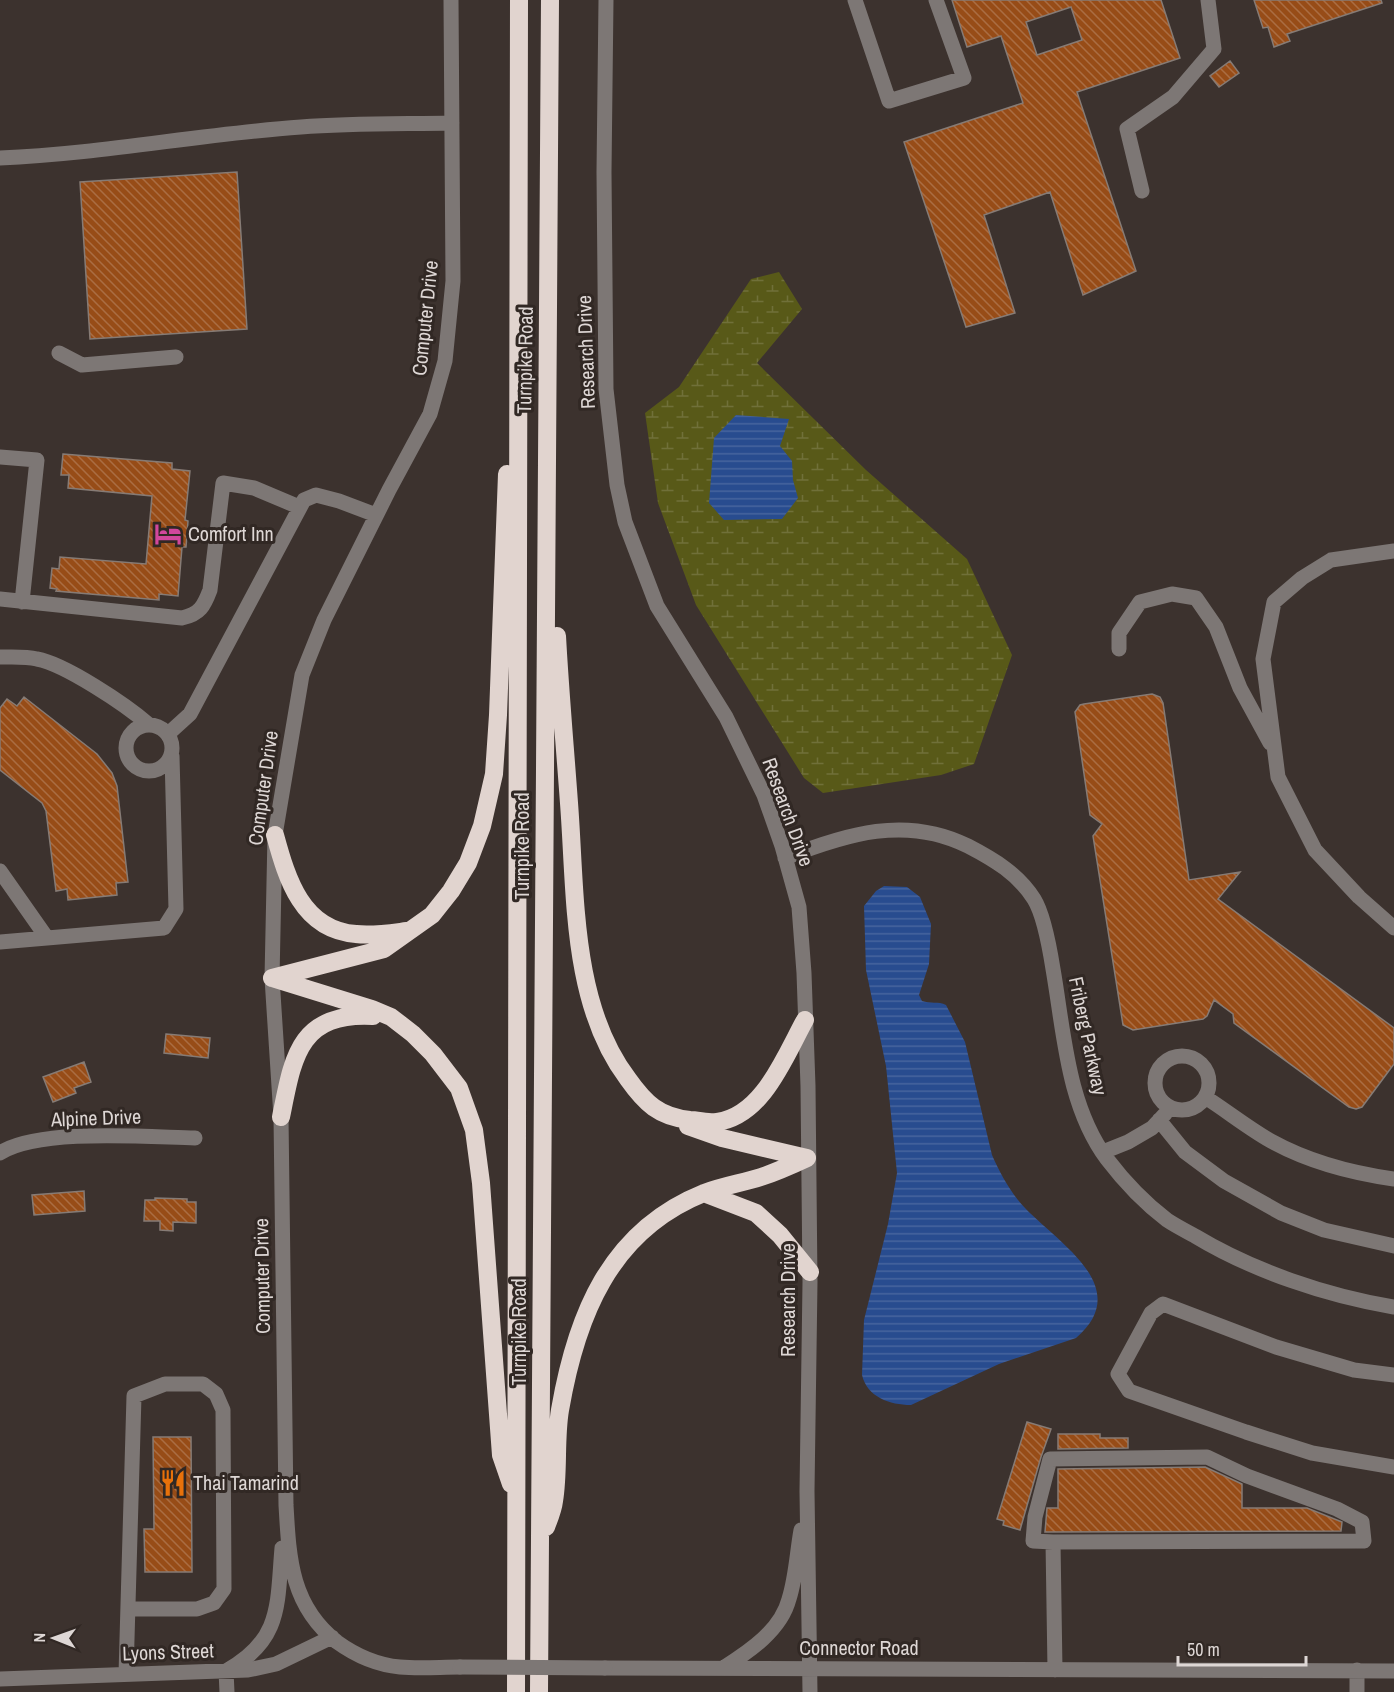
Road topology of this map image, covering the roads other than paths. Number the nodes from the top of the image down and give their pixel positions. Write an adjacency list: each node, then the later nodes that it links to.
1 (452, 0): 8 (street, Computer Drive)
2 (519, 0): 9 (highway, Turnpike Road)
3 (550, 0): 14 (highway, Turnpike Road)
4 (606, 0): 28 (street, Research Drive)
5 (856, 0): 6 (street)
6 (936, 0)
7 (1208, 0): 11 (street)
8 (452, 123): 10 (street); 17 (street, Computer Drive)
9 (519, 154): 31 (highway); 54 (highway, Turnpike Road)
10 (0, 158)
11 (1142, 191)
12 (59, 353): 13 (street)
13 (176, 357)
14 (546, 454): 40 (highway); 57 (highway, Turnpike Road)
15 (0, 457): 20 (street)
16 (299, 507): 17 (street); 20 (street); 24 (street)
17 (376, 515): 27 (street, Computer Drive)
18 (1394, 551): 25 (street)
19 (0, 599): 20 (street)
20 (22, 602)
21 (1119, 649): 25 (street)
22 (0, 657): 23 (street)
23 (148, 724): 24 (street); 26 (street)
24 (168, 734): 26 (street)
25 (1275, 751): 30 (street)
26 (172, 756): 32 (street)
27 (274, 835): 31 (highway); 34 (street, Computer Drive)
28 (785, 858): 36 (street, Research Drive); 43 (street, Friberg Parkway)
29 (0, 871): 32 (street)
30 (1394, 928)
31 (409, 931): 34 (highway)
32 (47, 938): 33 (street)
33 (0, 942)
34 (272, 978): 35 (highway); 39 (street, Computer Drive)
35 (391, 1017): 39 (highway); 54 (highway)
36 (805, 1020): 40 (highway); 45 (street, Research Drive)
37 (1205, 1096): 38 (street); 38 (street); 46 (street)
38 (1171, 1107): 41 (street)
39 (281, 1117): 55 (street, Computer Drive)
40 (672, 1118): 45 (highway)
41 (1159, 1120): 43 (street); 48 (street)
42 (195, 1138): 44 (street, Alpine Drive)
43 (1103, 1152): 50 (street, Friberg Parkway)
44 (0, 1153)
45 (807, 1158): 47 (highway); 49 (street, Research Drive)
46 (1394, 1179)
47 (704, 1193): 49 (highway); 57 (highway)
48 (1394, 1246)
49 (810, 1272): 53 (street, Research Drive)
50 (1394, 1307)
51 (1394, 1375): 52 (street)
52 (1394, 1467)
53 (807, 1491): 60 (street); 61 (street, Research Drive)
54 (515, 1497): 69 (highway, Turnpike Road)
55 (286, 1505): 59 (street, Computer Drive); 64 (street)
56 (1053, 1542): 56 (street); 62 (street)
57 (541, 1546): 70 (highway, Turnpike Road)
58 (128, 1609): 58 (street); 66 (street)
59 (332, 1637): 60 (street, Connector Road, bridge); 64 (street, Lyons Street)
60 (723, 1668): 61 (street, Connector Road)
61 (809, 1669): 62 (street, Connector Road); 71 (street, Research Drive)
62 (1055, 1670): 63 (street, Connector Road)
63 (1357, 1670): 65 (street, Connector Road); 72 (street)
64 (226, 1671): 66 (street, Lyons Street); 68 (street)
65 (1394, 1671)
66 (126, 1674): 67 (street, Lyons Street)
67 (0, 1678)
68 (227, 1692)
69 (516, 1692)
70 (539, 1692)
71 (810, 1692)
72 (1357, 1692)

